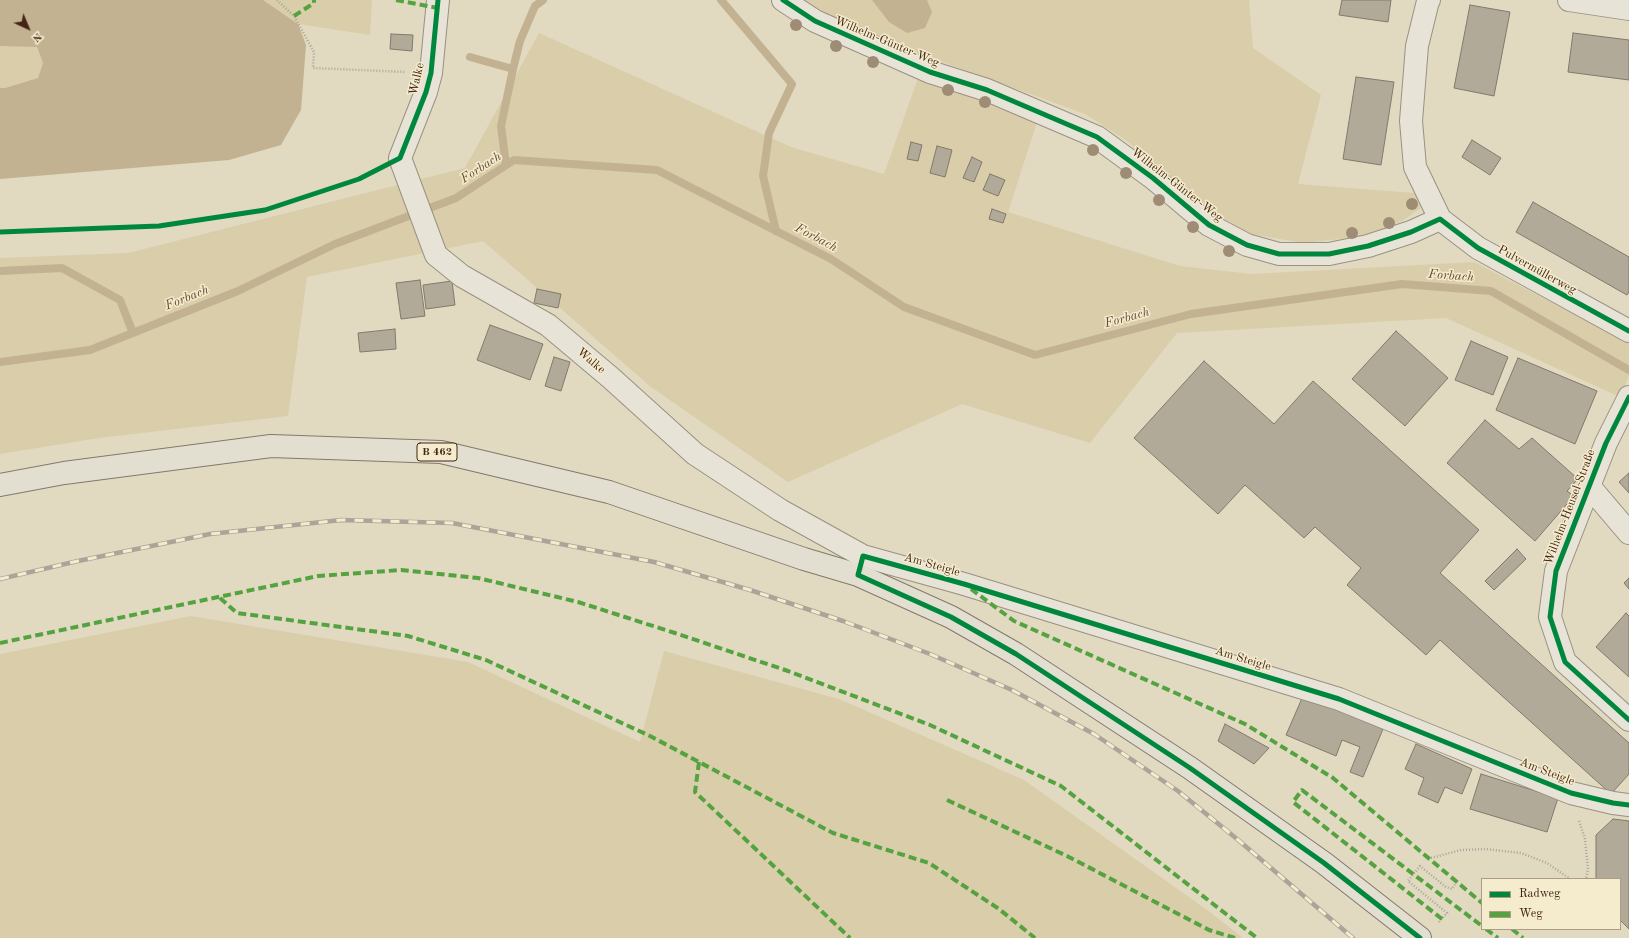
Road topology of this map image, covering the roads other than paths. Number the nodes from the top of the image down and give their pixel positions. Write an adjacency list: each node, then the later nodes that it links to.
1 (438, 0): 12 (street, Walke)
2 (783, 0): 6 (street, Wilhelm-Günter-Weg)
3 (1429, 0): 6 (street, Pulvermüllerweg)
4 (1569, 0): 5 (street)
5 (1629, 9)
6 (1440, 219): 7 (street, Pulvermüllerweg)
7 (1629, 331)
8 (1628, 397): 10 (street, Wilhelm-Heusel-Straße)
9 (0, 485): 12 (main road, B 462)
10 (1589, 486): 11 (street, Wilhelm-Heusel-Straße); 13 (street, Wilhelm-Heusel-Straße)
11 (1629, 533)
12 (860, 565): 14 (street, Am Steigle); 15 (main road, B 462)
13 (1629, 720)
14 (1629, 805)
15 (1420, 938)

